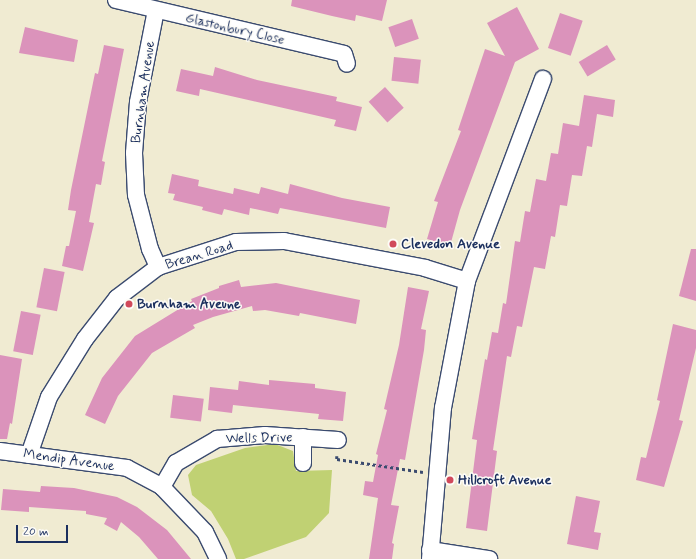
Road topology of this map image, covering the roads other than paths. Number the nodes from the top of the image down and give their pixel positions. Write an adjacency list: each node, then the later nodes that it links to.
1 (116, 0): 2 (street, Glastonbury Close)
2 (156, 10): 3 (street, Glastonbury Close); 5 (street, Burnham Avenue)
3 (347, 64)
4 (543, 79): 6 (street)
5 (158, 267): 6 (street, Brean Road); 10 (street, Brean Road)
6 (467, 281): 13 (street)
7 (304, 437): 8 (street, Wells Drive); 11 (street, Wells Drive); 12 (street, Wells Drive)
8 (338, 440)
9 (0, 451): 10 (street, Mendip Avenue)
10 (29, 455): 12 (street, Mendip Avenue)
11 (303, 463)
12 (162, 487): 14 (street, Mendip Avenue)
13 (430, 555): 15 (street)
14 (218, 559)
15 (489, 559)

